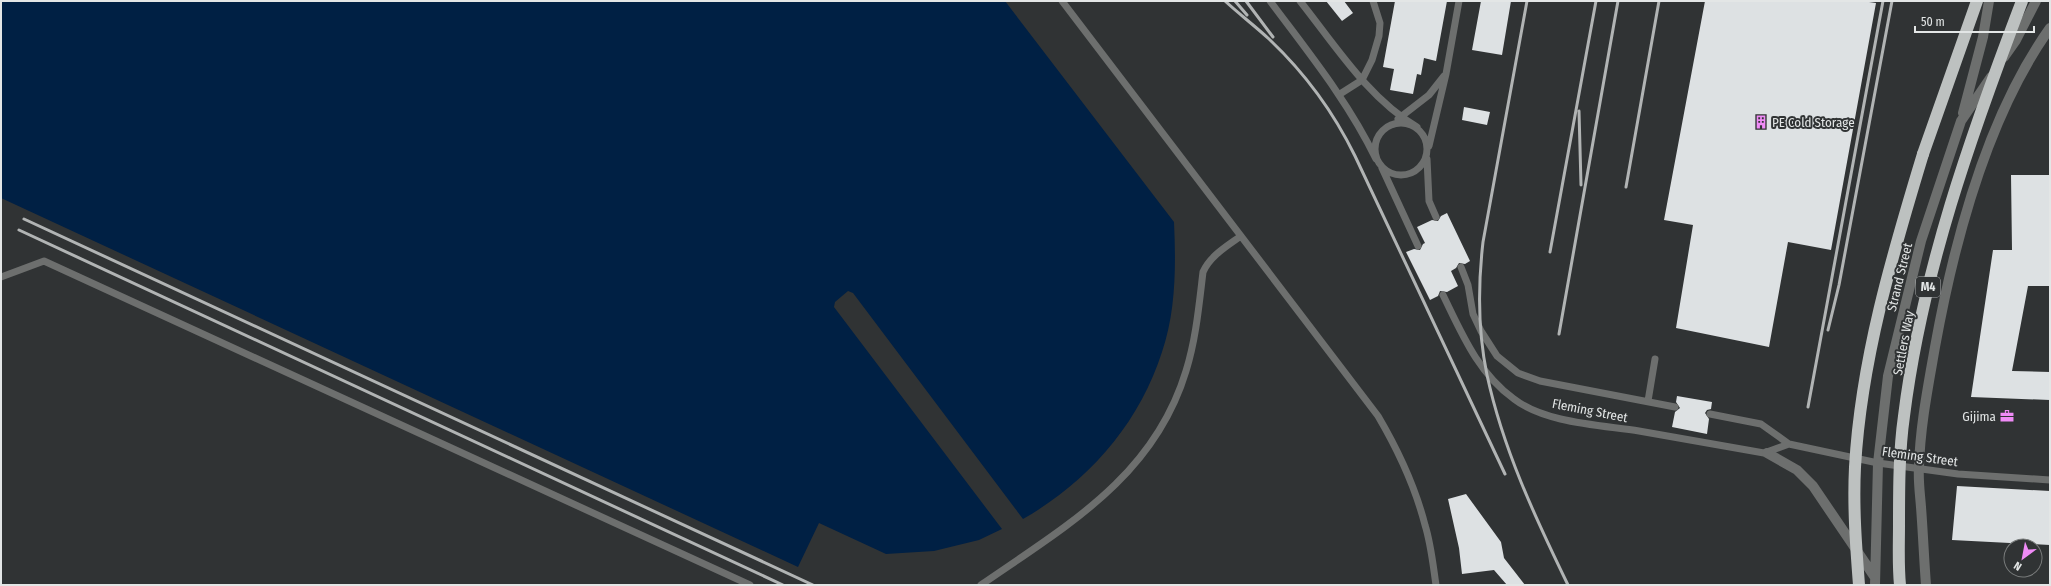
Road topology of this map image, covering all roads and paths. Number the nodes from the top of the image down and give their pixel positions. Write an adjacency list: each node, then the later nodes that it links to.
1 (1062, 1): 23 (lane)
2 (1270, 1): 13 (lane)
3 (1300, 1): 12 (lane)
4 (1373, 1): 12 (lane)
5 (1459, 1): 11 (lane)
6 (1977, 1): 41 (highway, bridge)
7 (1989, 1): 15 (street)
8 (2022, 1): 42 (highway, Settlers Way / M4, bridge)
9 (2036, 1): 15 (street, Strand Street)
10 (2050, 28): 35 (street)
11 (1446, 74): 14 (lane); 18 (lane)
12 (1362, 80): 13 (lane); 14 (lane)
13 (1340, 94): 20 (lane)
14 (1400, 118): 16 (lane); 17 (lane)
15 (1961, 121): 34 (street, Strand Street)
16 (1416, 127): 17 (lane); 18 (lane)
17 (1385, 128): 20 (lane)
18 (1428, 149): 19 (lane)
19 (1427, 157): 21 (lane); 22 (lane)
20 (1376, 158): 21 (lane)
21 (1381, 166): 24 (lane)
22 (1436, 217)
23 (1241, 236): 39 (lane); 40 (lane)
24 (1418, 246)
25 (1460, 267): 29 (lane, Fleming Street)
26 (1, 277): 38 (lane)
27 (1443, 296): 33 (lane, Fleming Street)
28 (1655, 359): 29 (lane)
29 (1648, 402): 30 (lane, Fleming Street)
30 (1675, 407)
31 (1710, 414): 32 (lane, Fleming Street)
32 (1789, 444): 33 (lane); 34 (lane, Fleming Street)
33 (1766, 453): 37 (street)
34 (1878, 463): 35 (lane, Fleming Street); 37 (street, Strand Street)
35 (1919, 468): 36 (lane, Fleming Street); 43 (street)
36 (2050, 480)
37 (1874, 581)
38 (750, 585)
39 (980, 585)
40 (1436, 585)
41 (1859, 585)
42 (1900, 585)
43 (1926, 585)

